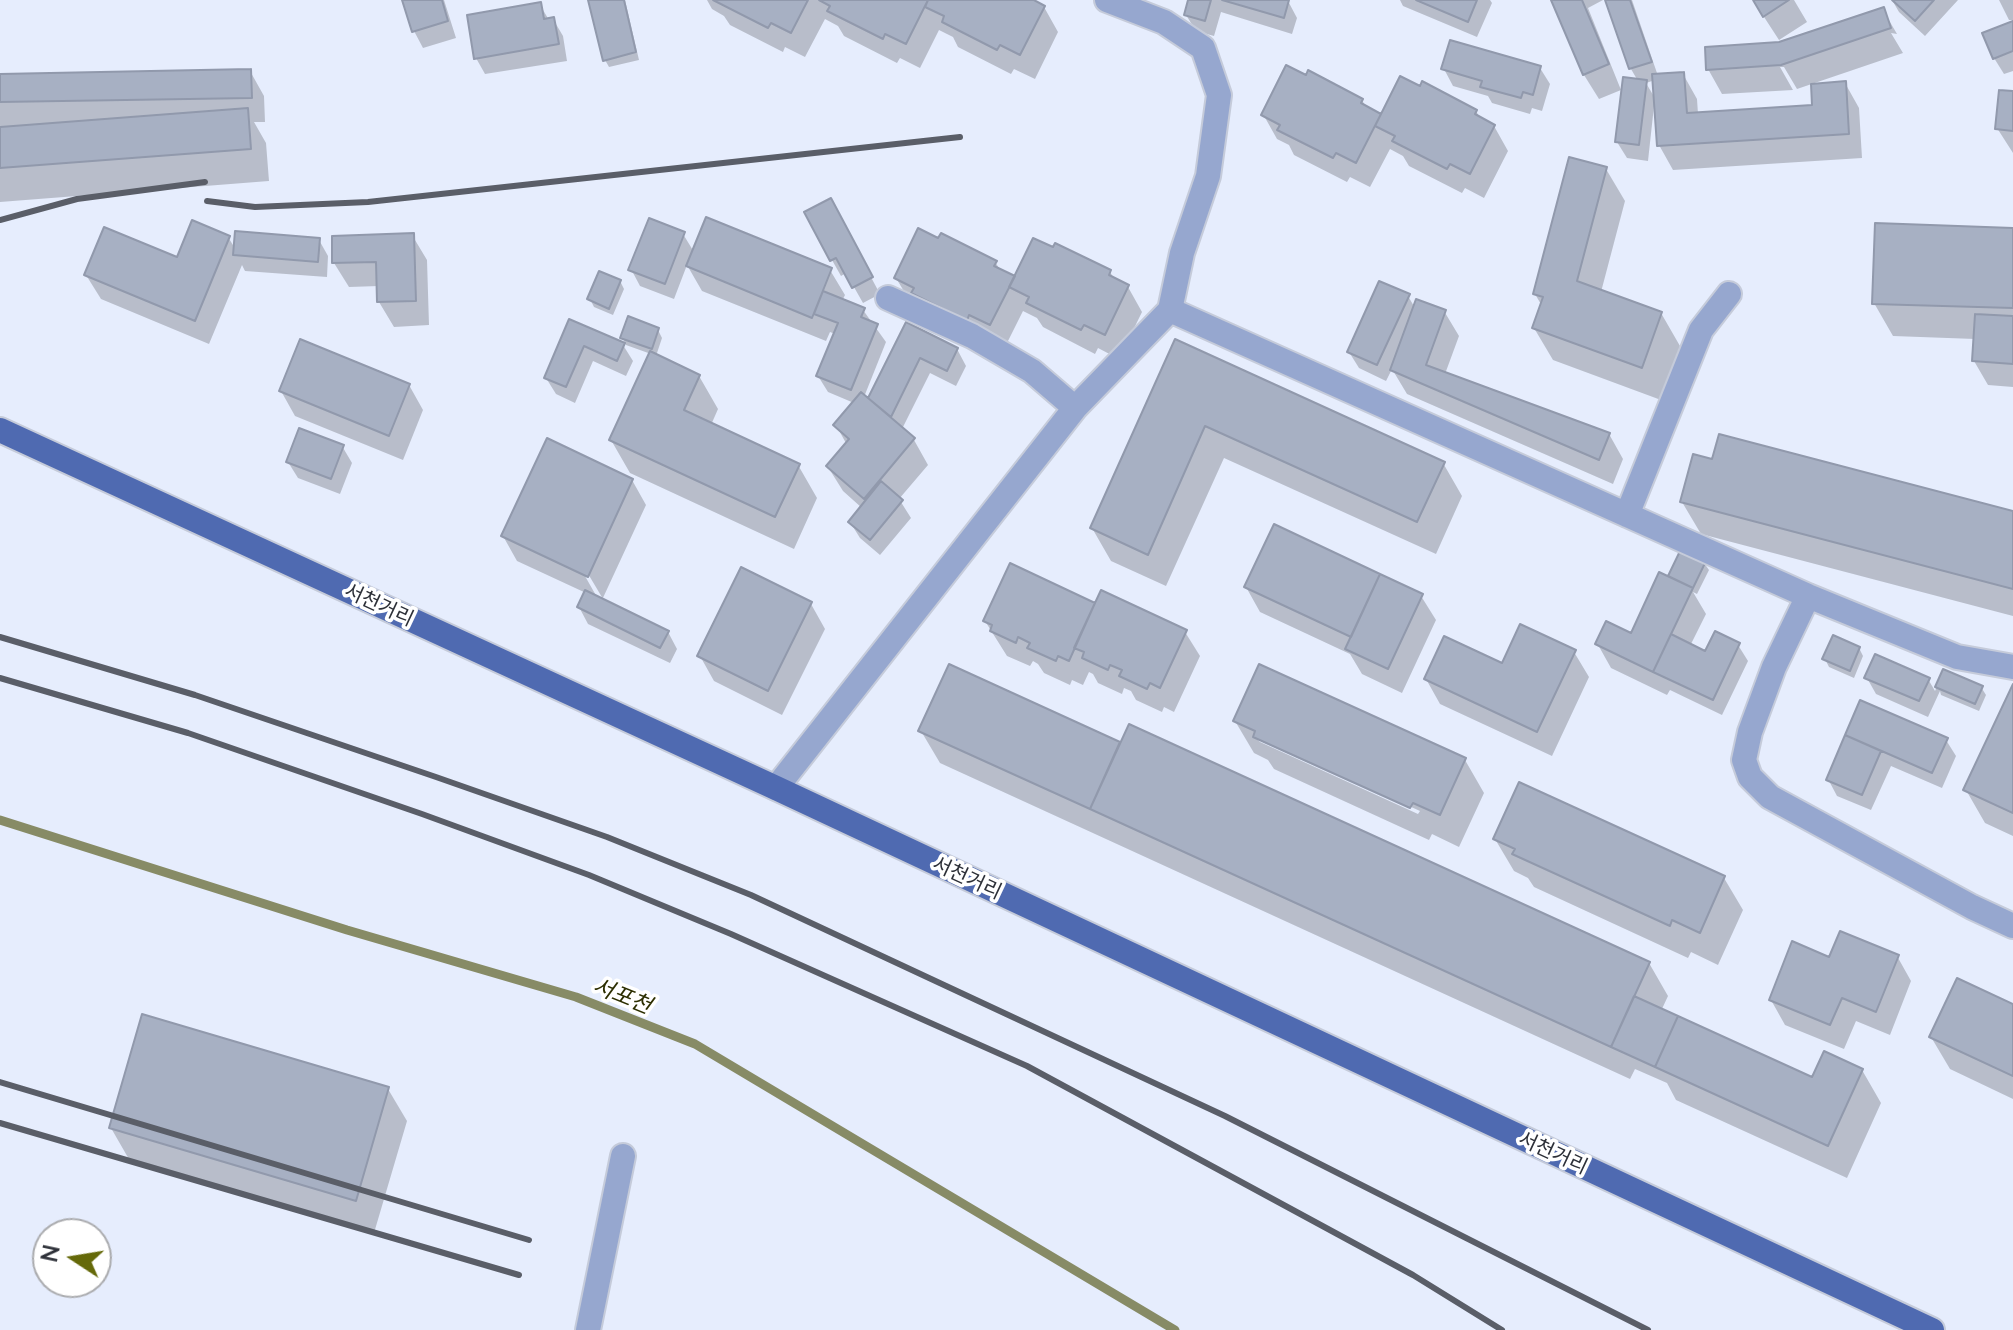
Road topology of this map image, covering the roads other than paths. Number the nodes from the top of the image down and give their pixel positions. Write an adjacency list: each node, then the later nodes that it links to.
1 (1107, 0): 4 (street)
2 (1729, 294): 7 (street)
3 (888, 298): 5 (street)
4 (1170, 310): 5 (street); 7 (street)
5 (1075, 408): 10 (street)
6 (0, 430): 10 (main road, 서천거리)
7 (1627, 515): 8 (street)
8 (1808, 596): 9 (street); 11 (street)
9 (2013, 667)
10 (776, 788): 14 (main road, 서천거리)
11 (2013, 926)
12 (623, 1156): 13 (street)
13 (588, 1330)
14 (1932, 1330)

